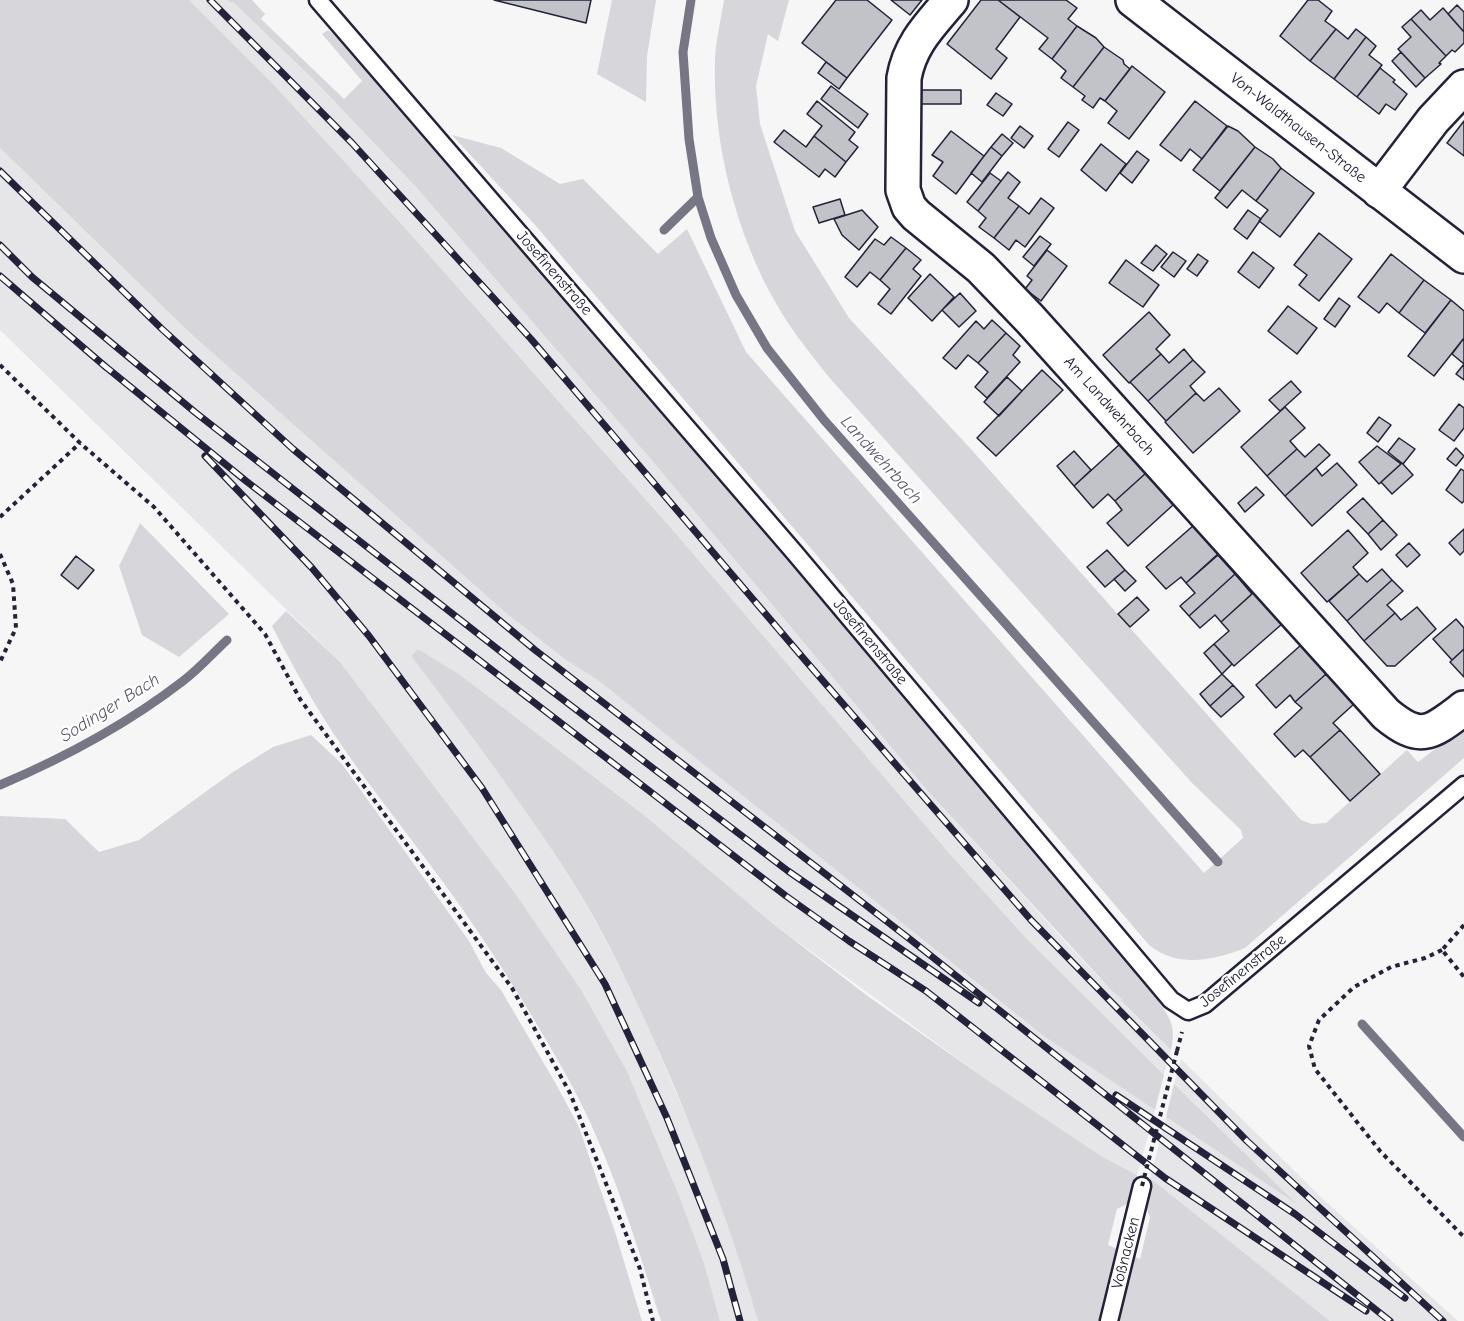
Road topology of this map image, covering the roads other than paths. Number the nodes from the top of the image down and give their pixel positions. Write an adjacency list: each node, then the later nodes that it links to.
1 (318, 0): 8 (lane, Josefinenstraße)
2 (951, 0): 7 (street, Am Landwehrbach)
3 (1133, 0): 5 (street, Von-Waldthausen-Straße)
4 (1464, 87): 5 (street)
5 (1379, 191): 6 (street, Von-Waldthausen-Straße)
6 (1464, 256)
7 (1464, 708)
8 (1464, 785)
9 (1142, 1186): 10 (lane, Voßnacken)
10 (1109, 1321)

